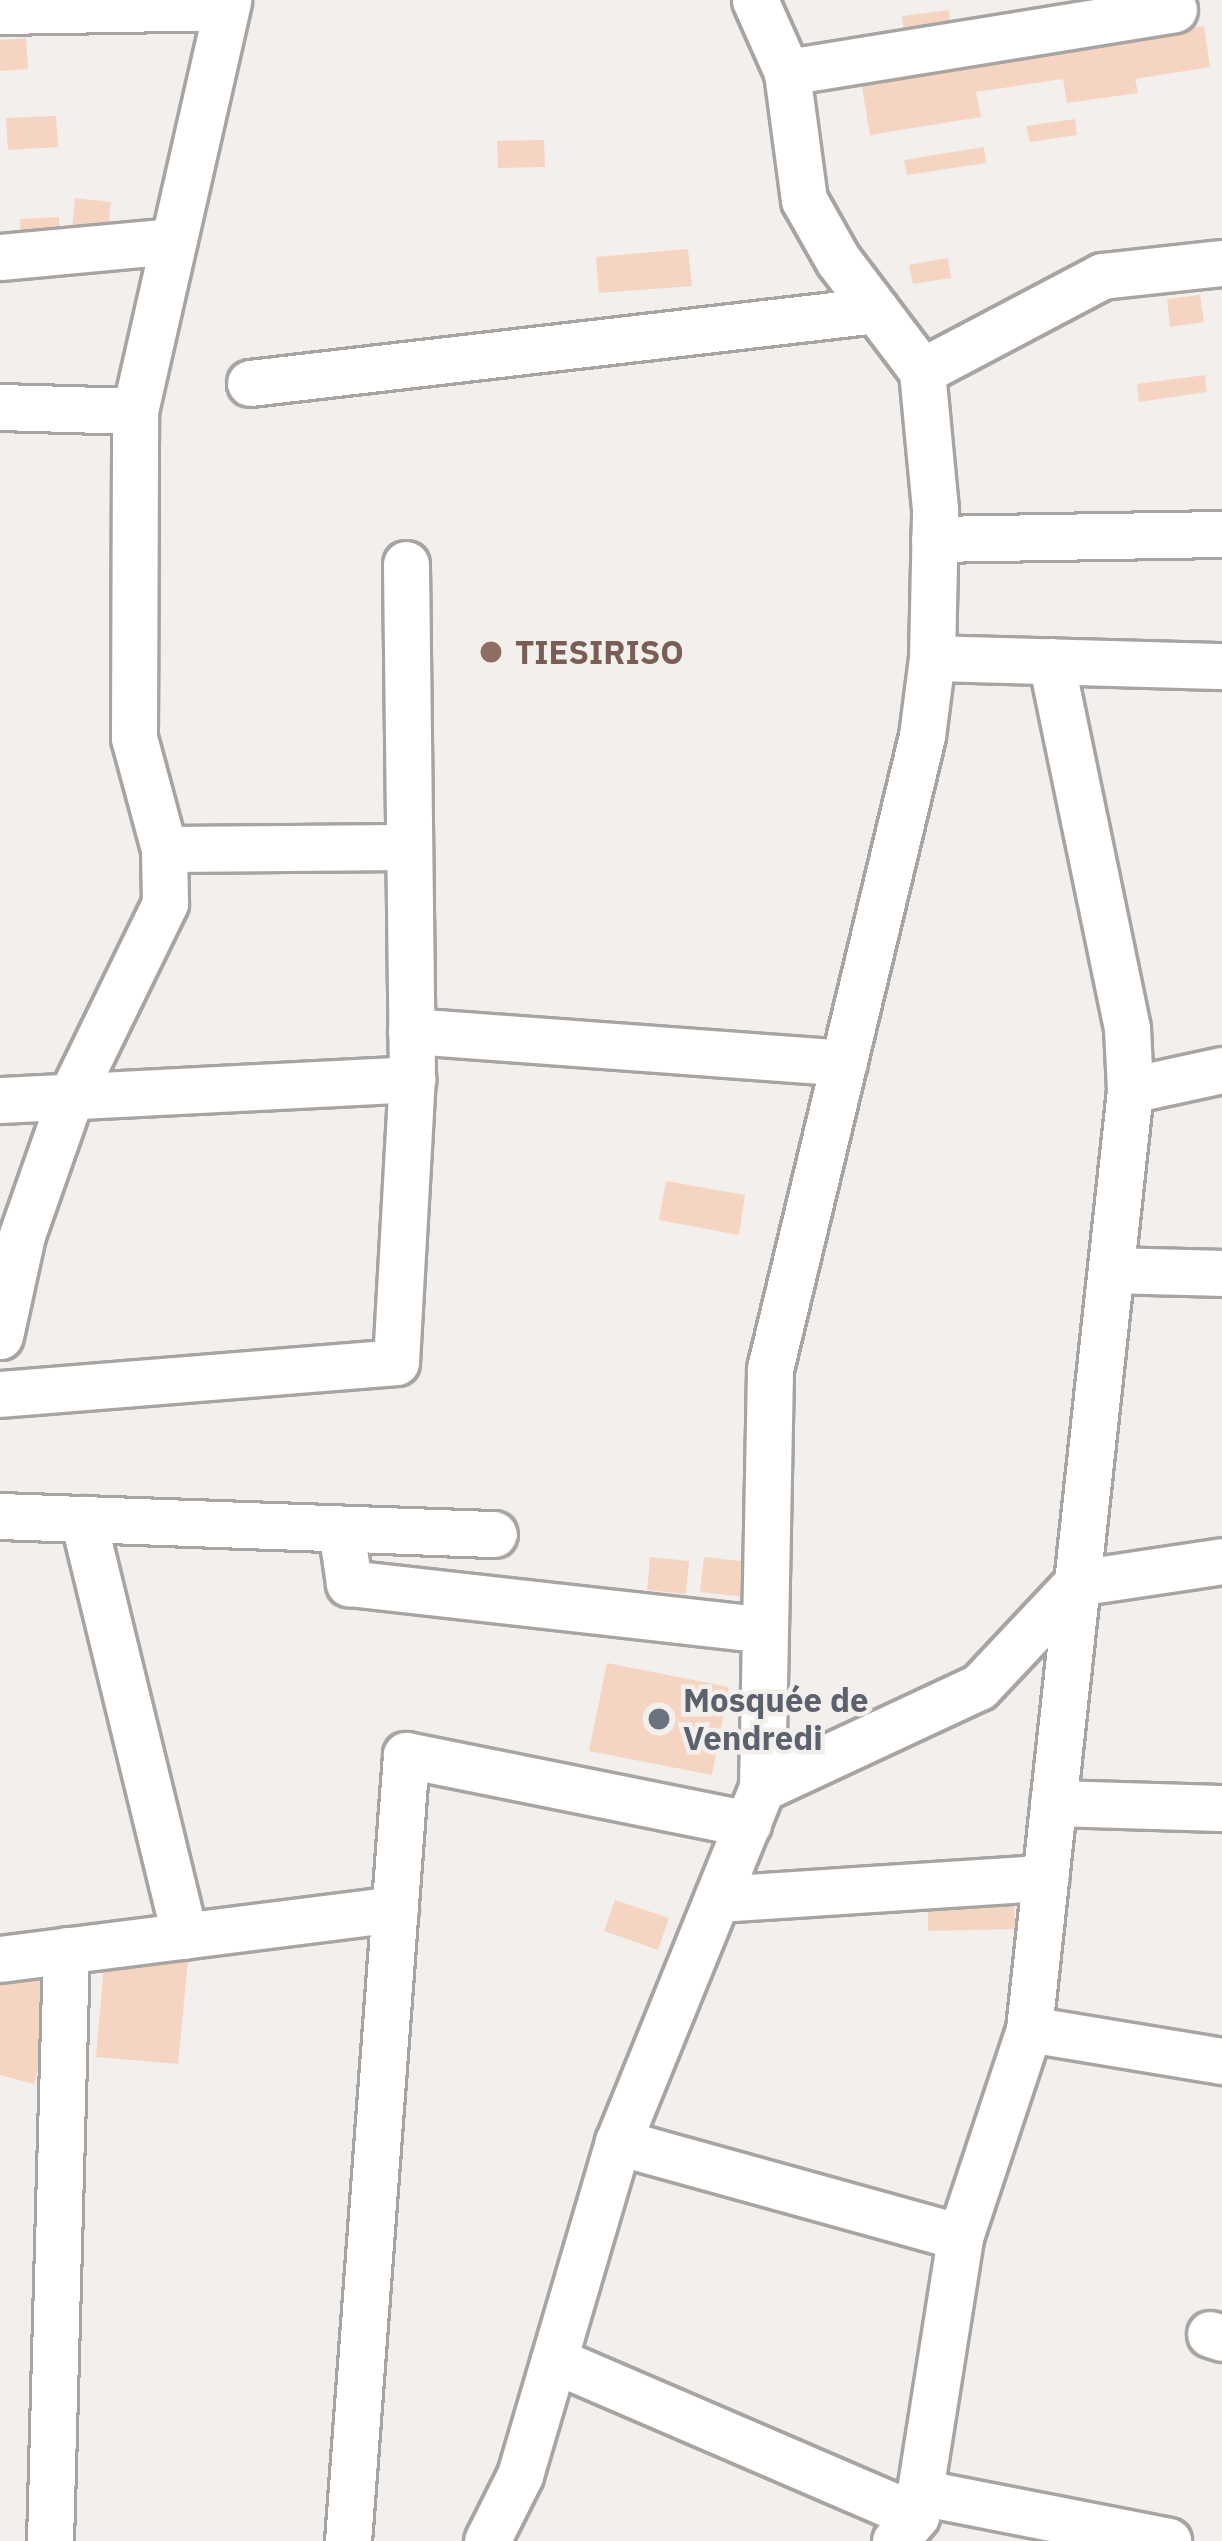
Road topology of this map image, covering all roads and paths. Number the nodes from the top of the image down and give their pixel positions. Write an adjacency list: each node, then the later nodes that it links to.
1 (755, 0): 5 (street)
2 (226, 4): 4 (street); 6 (street)
3 (1174, 8): 5 (street)
4 (0, 11)
5 (788, 72): 9 (street)
6 (173, 241): 7 (street); 13 (street)
7 (0, 257)
8 (1222, 263): 10 (street)
9 (876, 310): 10 (street); 11 (street)
10 (922, 371): 15 (street)
11 (250, 382)
12 (0, 407): 13 (street)
13 (135, 411): 21 (street)
14 (1222, 534): 15 (street)
15 (934, 539): 17 (street)
16 (406, 564): 20 (street)
17 (932, 658): 18 (street); 23 (street)
18 (1051, 661): 19 (street); 26 (street)
19 (1222, 667)
20 (410, 847): 21 (street); 22 (street)
21 (164, 849): 27 (street)
22 (411, 1031): 23 (street); 25 (street)
23 (844, 1063): 40 (street)
24 (1222, 1070): 26 (street)
25 (412, 1079): 27 (street); 33 (street)
26 (1130, 1090): 30 (street)
27 (71, 1096): 28 (street); 29 (street)
28 (0, 1100)
29 (11, 1239): 32 (street)
30 (1111, 1270): 31 (street); 39 (street)
31 (1222, 1273)
32 (0, 1336)
33 (0, 1394)
34 (0, 1516): 35 (street)
35 (83, 1519): 36 (street); 47 (street)
36 (340, 1528): 37 (street); 40 (street)
37 (494, 1534)
38 (1222, 1562): 39 (street)
39 (1077, 1583): 41 (street); 42 (street)
40 (761, 1629): 42 (street)
41 (1053, 1803): 43 (street); 44 (street)
42 (755, 1806): 45 (street); 46 (street)
43 (1222, 1808)
44 (1045, 1879): 45 (street); 50 (street)
45 (717, 1899): 52 (street)
46 (395, 1909): 47 (street); 57 (street)
47 (185, 1936): 48 (street)
48 (67, 1951): 49 (street); 56 (street)
49 (0, 1959)
50 (1029, 2029): 51 (street); 53 (street)
51 (1222, 2061)
52 (618, 2142): 53 (street); 54 (street)
53 (960, 2237): 55 (street)
54 (554, 2360): 55 (street); 58 (street)
55 (910, 2516): 59 (street)
56 (50, 2541)
57 (348, 2541)
58 (487, 2541)
59 (1168, 2541)

